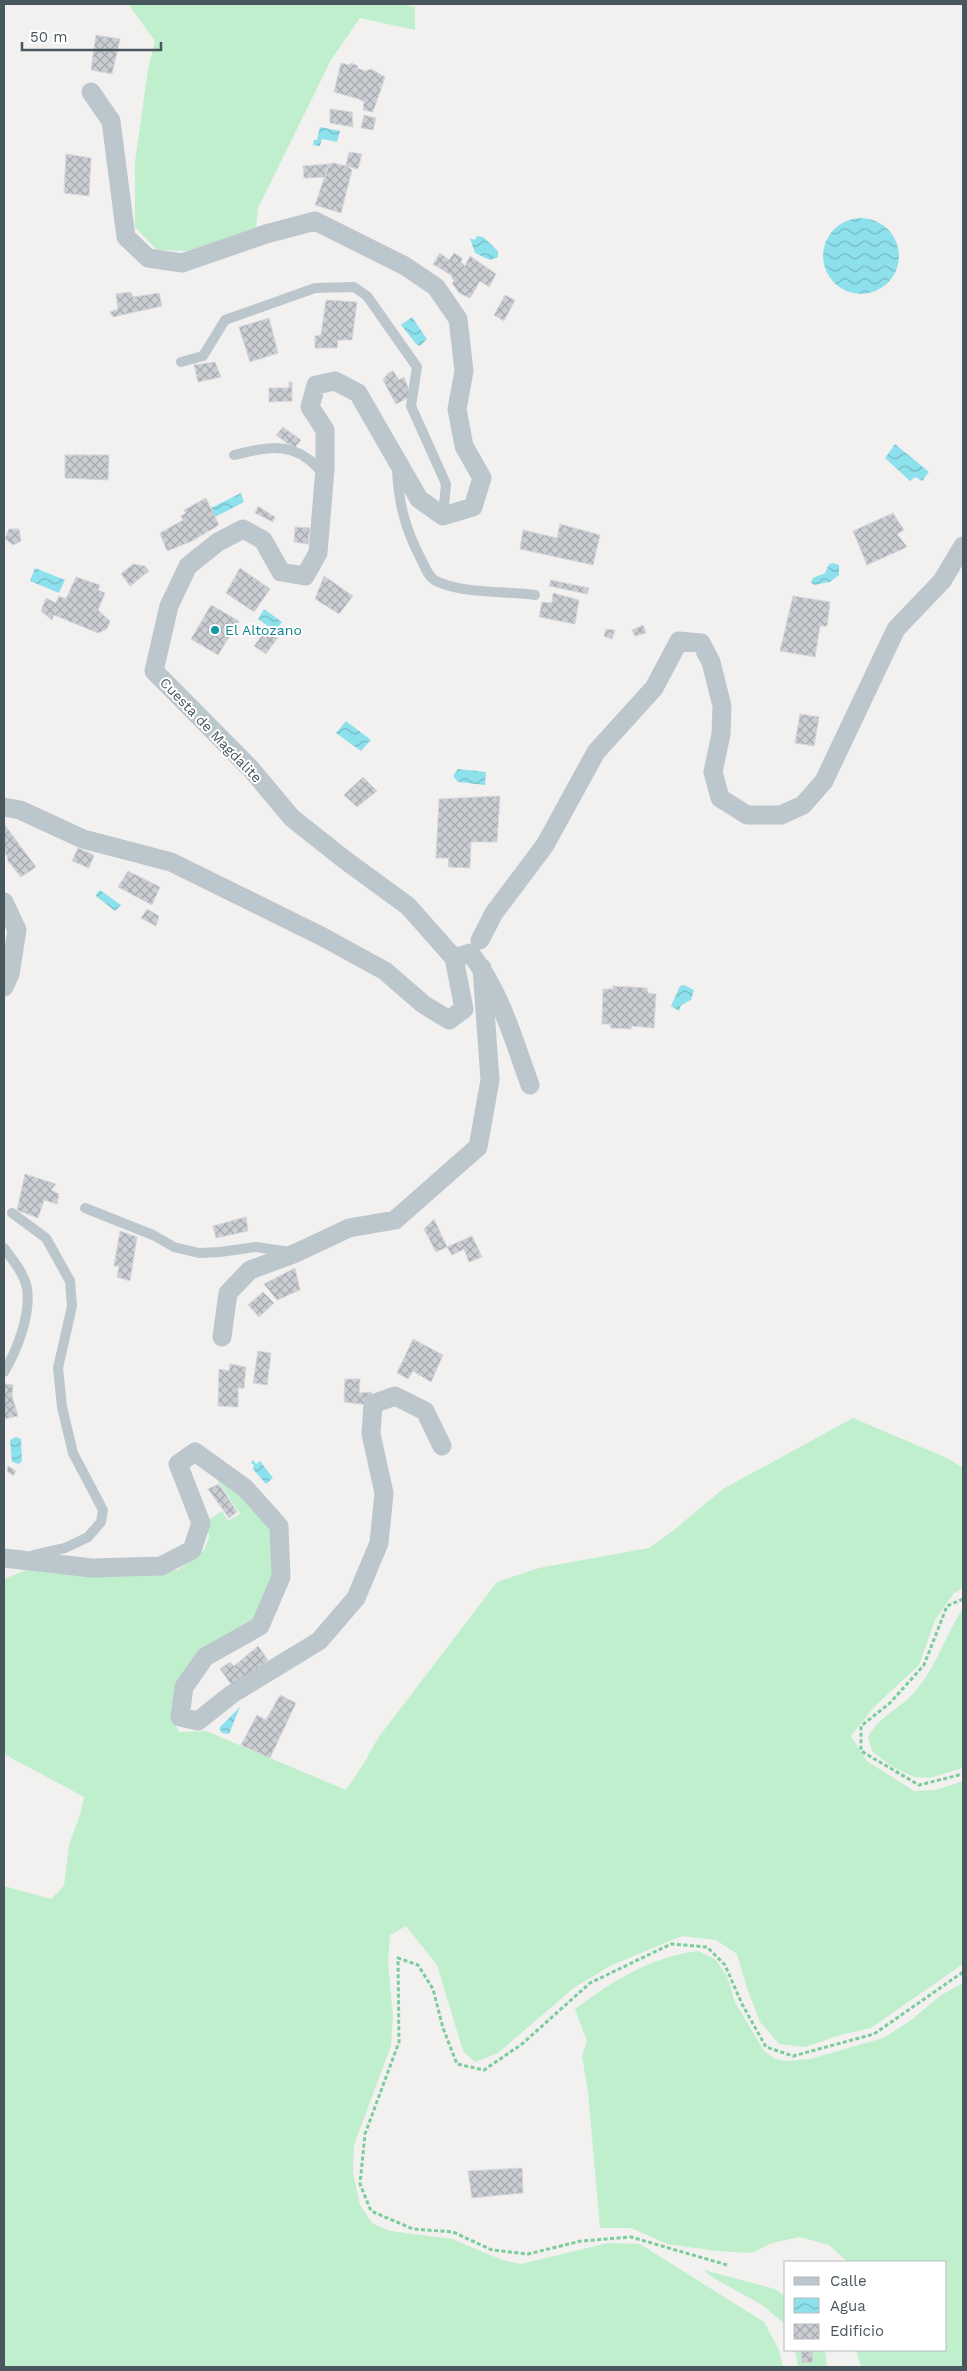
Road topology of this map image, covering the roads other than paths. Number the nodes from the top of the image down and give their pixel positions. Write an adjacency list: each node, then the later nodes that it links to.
1 (91, 92): 6 (street)
2 (180, 362): 6 (lane)
3 (234, 456): 5 (lane)
4 (396, 458): 5 (street, Cuesta de Magdalite); 6 (street, Cuesta de Magdalite); 8 (lane)
5 (325, 475): 11 (street, Cuesta de Magdalite)
6 (443, 516)
7 (963, 546): 11 (street)
8 (535, 595)
9 (4, 807): 11 (street)
10 (4, 902): 13 (street)
11 (468, 950): 12 (street)
12 (482, 968): 14 (street); 18 (street)
13 (4, 988)
14 (530, 1085)
15 (85, 1208): 18 (lane)
16 (12, 1213): 22 (lane)
17 (4, 1248): 20 (lane)
18 (296, 1253): 19 (street)
19 (222, 1337)
20 (4, 1372)
21 (442, 1446): 22 (street)
22 (8, 1558)

